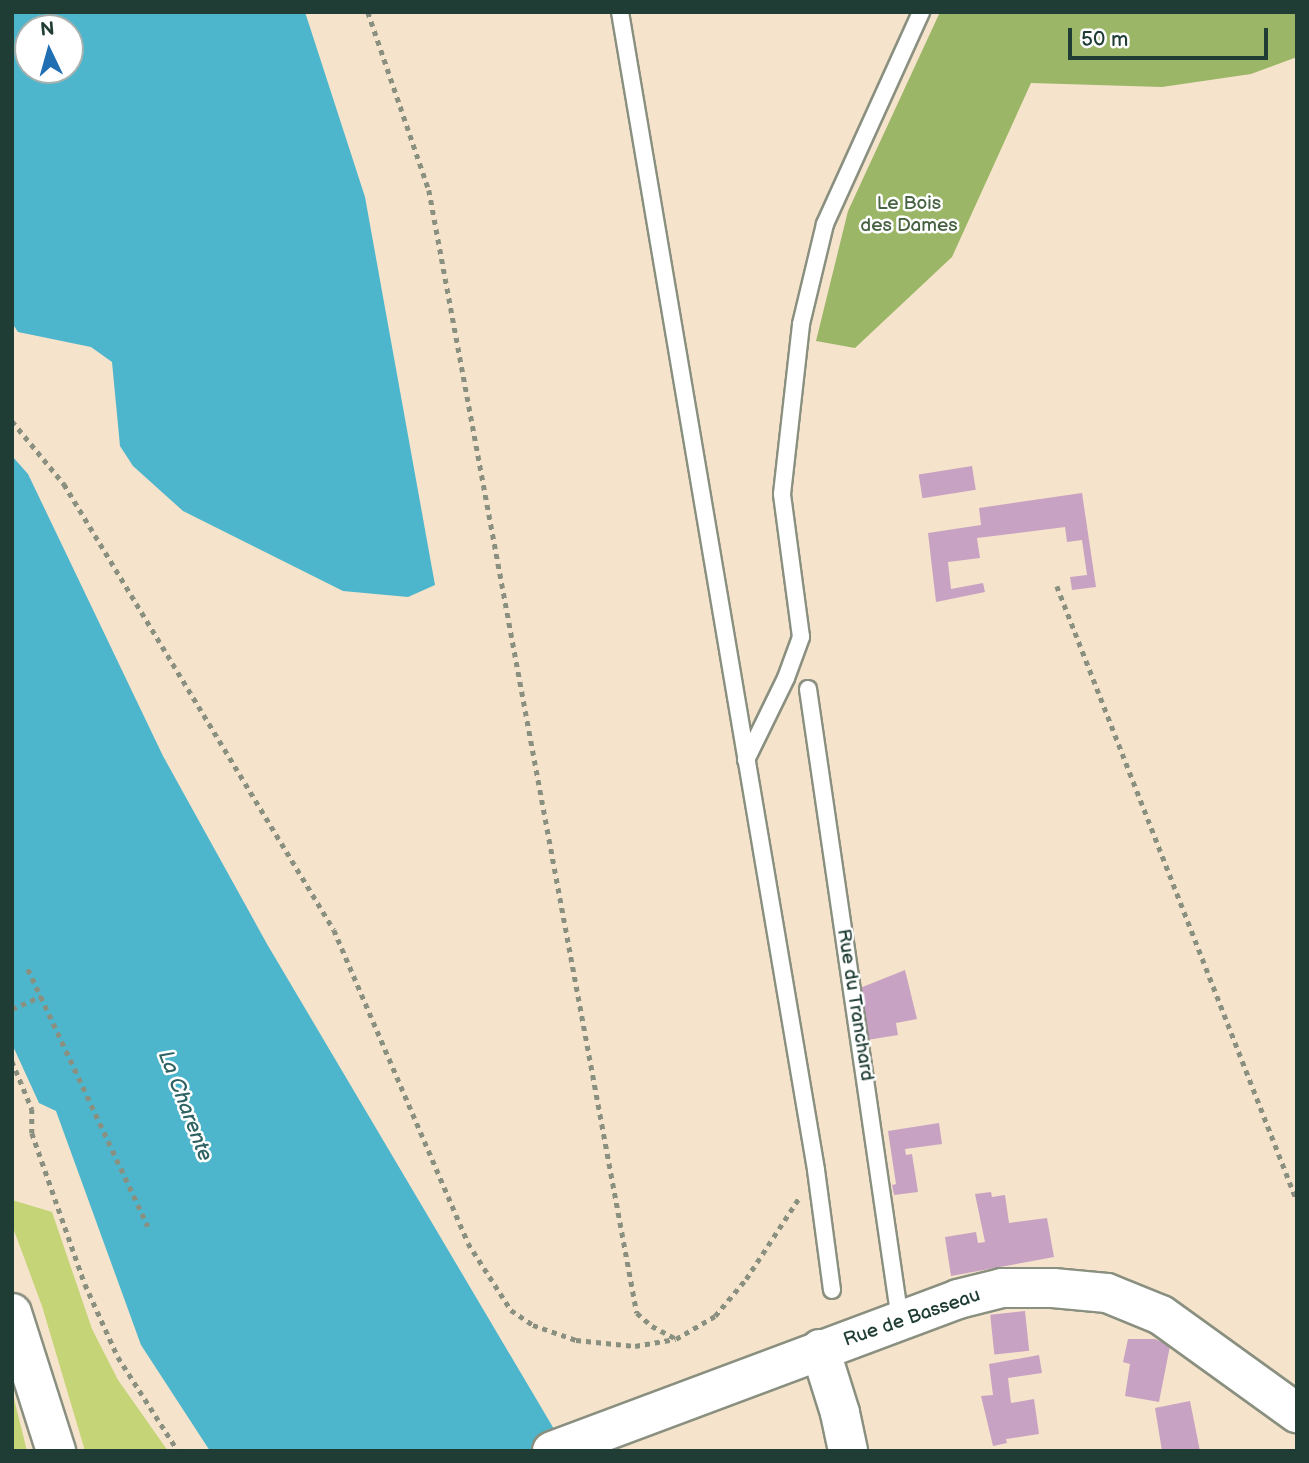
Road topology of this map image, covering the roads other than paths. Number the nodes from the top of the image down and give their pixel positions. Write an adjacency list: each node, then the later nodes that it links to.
1 (620, 12): 4 (lane)
2 (921, 12): 4 (lane)
3 (808, 689): 7 (lane, Rue du Tranchard)
4 (746, 760): 5 (lane)
5 (832, 1290)
6 (12, 1312): 10 (street)
7 (900, 1321): 8 (street, Rue de Basseau); 9 (street, Rue de Basseau)
8 (820, 1349): 11 (street, Rue de Basseau); 12 (street)
9 (1297, 1413)
10 (56, 1451)
11 (552, 1451)
12 (848, 1451)

